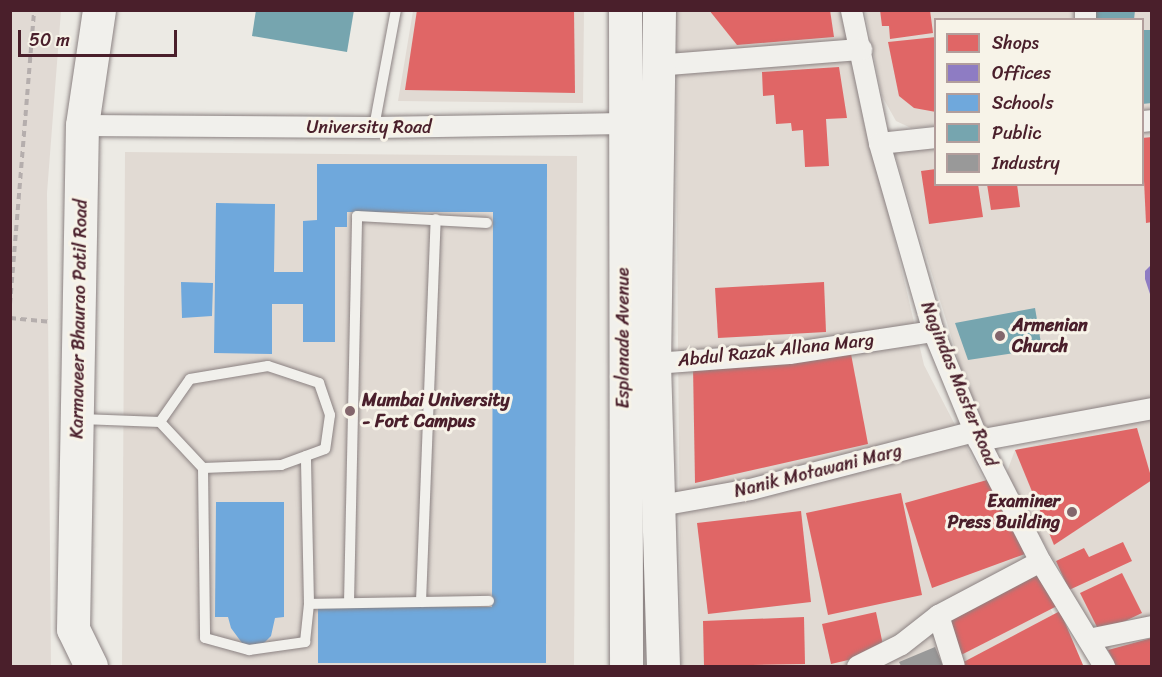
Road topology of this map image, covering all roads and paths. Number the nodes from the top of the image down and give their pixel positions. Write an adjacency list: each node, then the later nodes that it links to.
1 (34, 10): 17 (path)
2 (99, 10): 11 (main road, Karmaveer Bhaurao Patil Road)
3 (396, 10): 12 (lane)
4 (625, 10): 10 (main road, Esplanade Avenue)
5 (659, 10): 8 (main road)
6 (851, 10): 7 (street, Nagindas Master Road)
7 (861, 49): 8 (street); 14 (street, Nagindas Master Road)
8 (657, 65): 9 (main road)
9 (657, 122): 10 (street, University Road); 21 (main road)
10 (622, 124): 12 (street, University Road); 40 (main road, Esplanade Avenue)
11 (82, 125): 12 (street, University Road); 19 (main road, Karmaveer Bhaurao Patil Road)
12 (374, 128)
13 (934, 137): 14 (street)
14 (879, 143): 20 (street, Nagindas Master Road)
15 (436, 219): 16 (lane); 24 (lane); 33 (lane)
16 (487, 223)
17 (10, 304)
18 (10, 318): 19 (path)
19 (79, 324): 25 (main road, Karmaveer Bhaurao Patil Road)
20 (933, 331): 21 (street, Abdul Razak Allana Marg); 27 (street, Nagindas Master Road)
21 (654, 363): 30 (main road)
22 (1152, 408): 27 (street, Nanik Motawani Marg)
23 (330, 415): 24 (lane); 26 (lane); 28 (lane)
24 (352, 416): 34 (lane)
25 (78, 419): 26 (lane); 39 (main road, Karmaveer Bhaurao Patil Road)
26 (160, 422): 29 (lane)
27 (976, 436): 30 (street, Nanik Motawani Marg); 31 (street, Nagindas Master Road)
28 (306, 456): 29 (lane); 35 (lane)
29 (203, 468): 35 (lane)
30 (660, 505): 41 (main road)
31 (1040, 561): 36 (street); 38 (street, Nagindas Master Road)
32 (489, 601): 33 (lane)
33 (421, 602): 34 (lane)
34 (349, 603): 35 (lane)
35 (309, 604)
36 (938, 615): 42 (street); 43 (street)
37 (1152, 626): 38 (street)
38 (1088, 639): 44 (street, Nagindas Master Road)
39 (91, 666)
40 (626, 666)
41 (663, 666)
42 (858, 666)
43 (954, 666)
44 (1104, 666)

